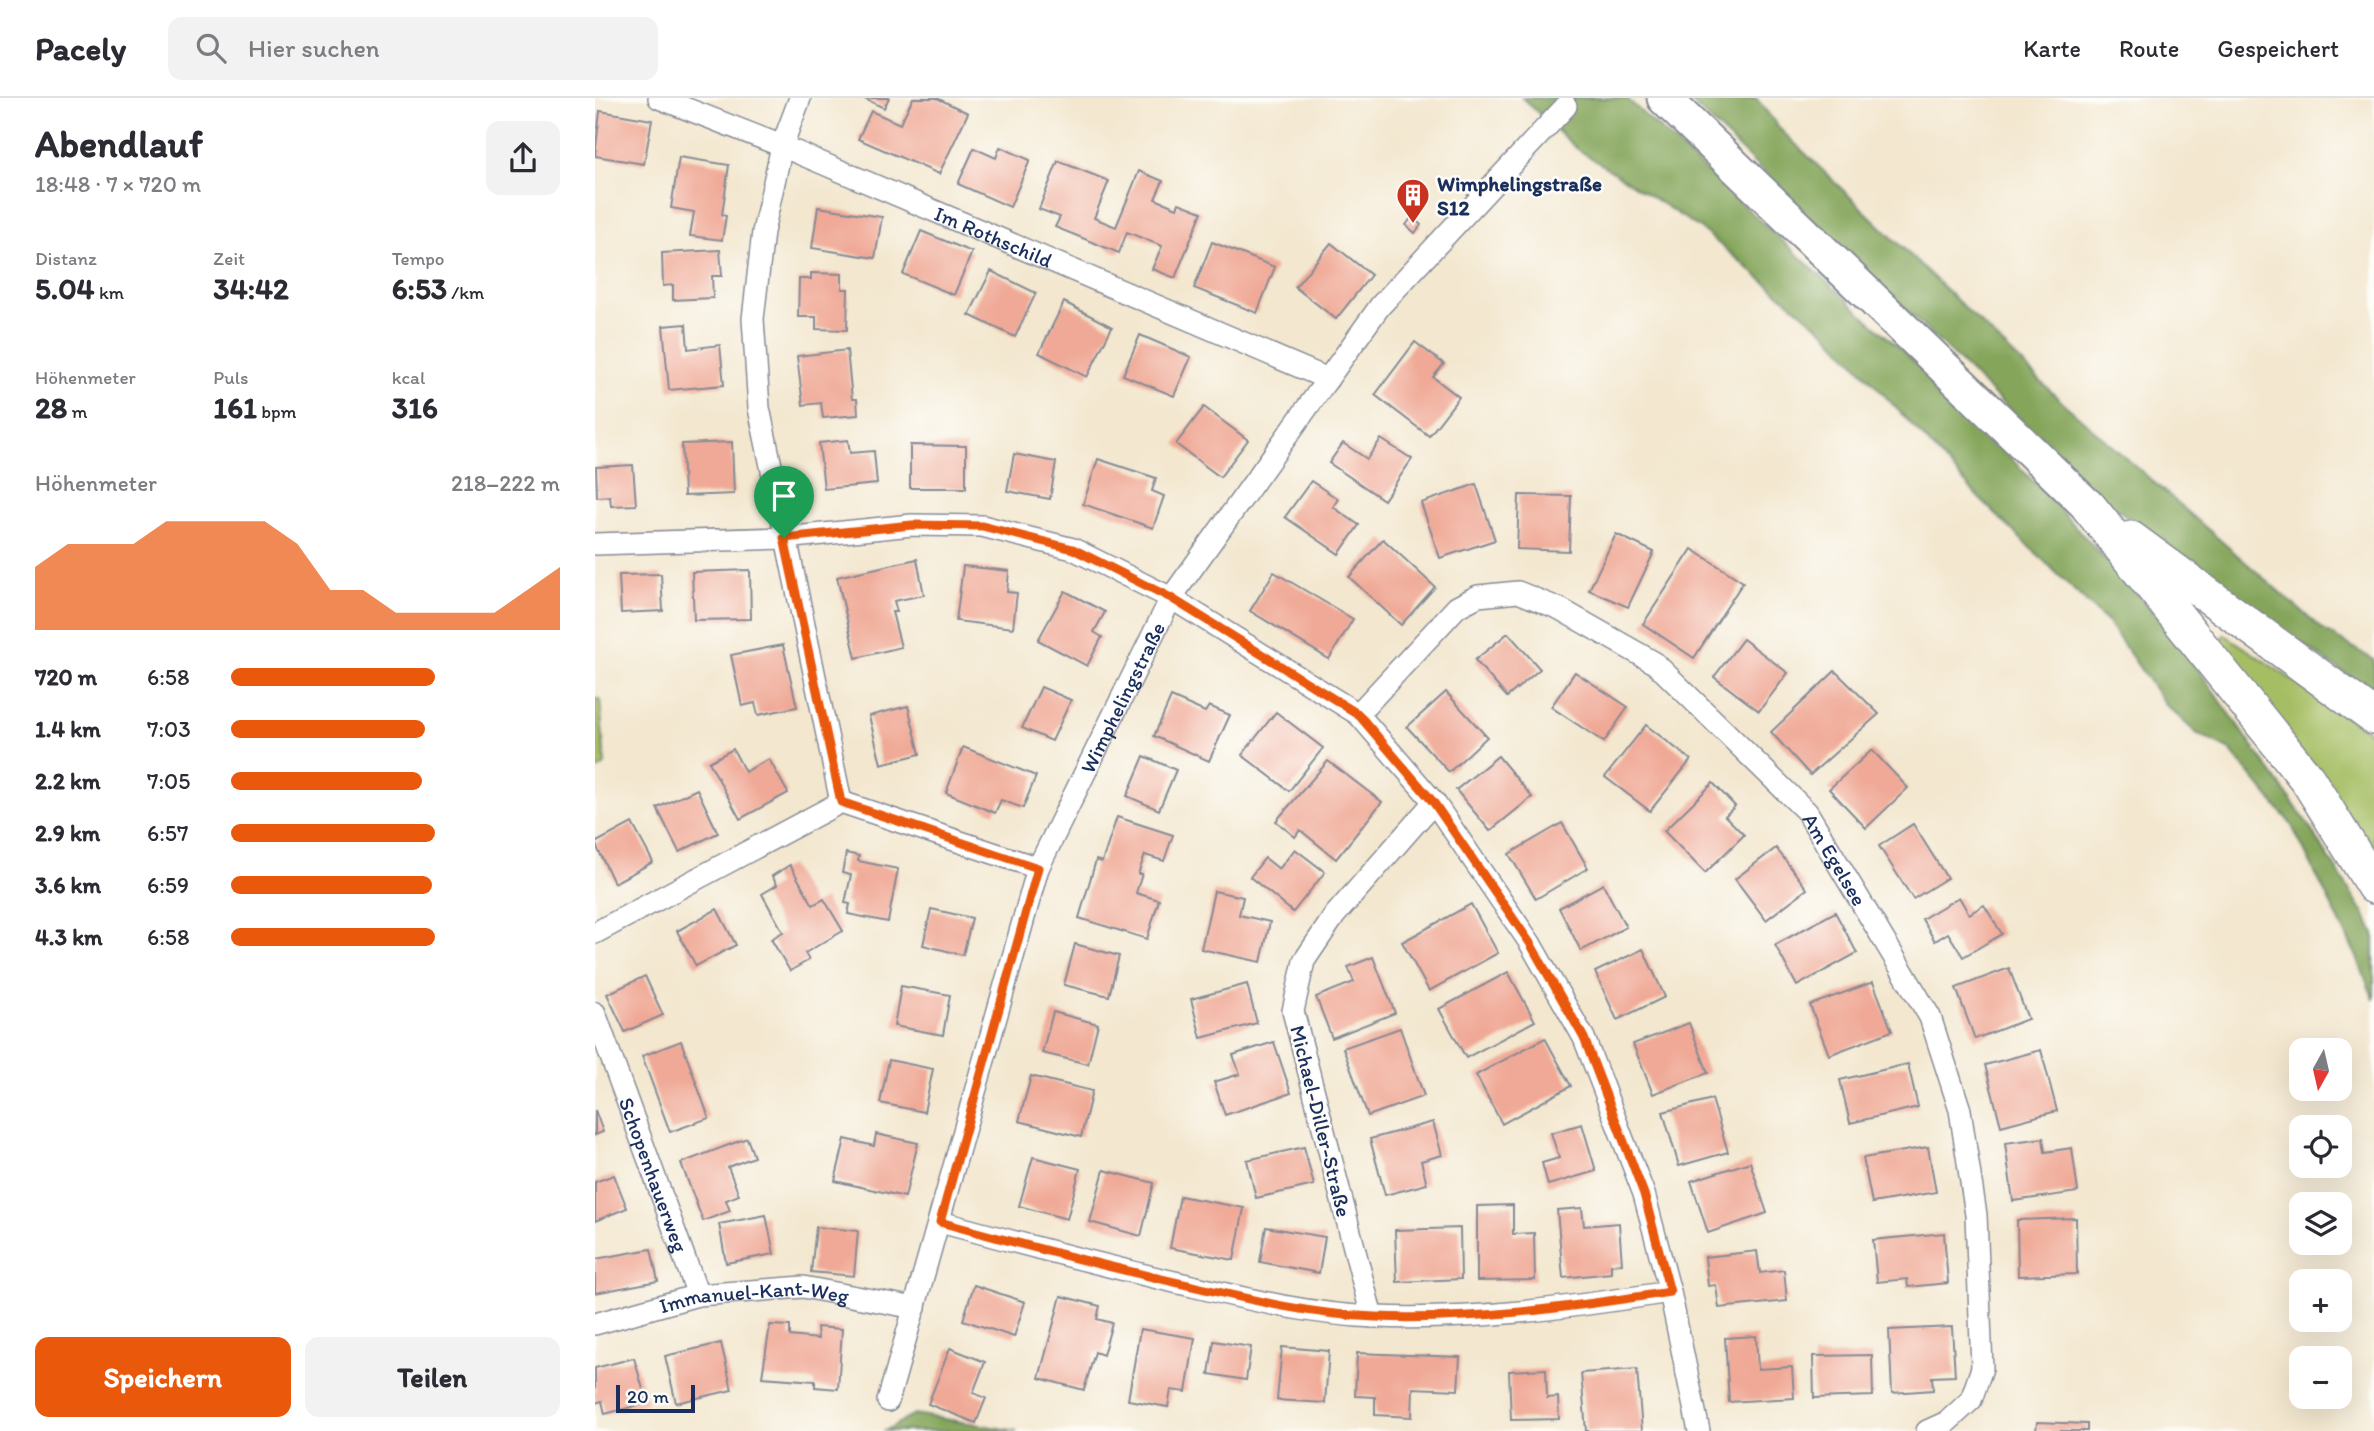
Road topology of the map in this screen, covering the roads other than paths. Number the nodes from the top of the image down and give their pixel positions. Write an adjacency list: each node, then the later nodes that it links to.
1 (659, 98): 5 (street, Im Rothschild)
2 (800, 98): 5 (street)
3 (1664, 98): 7 (main road)
4 (1566, 106): 6 (street, Wimphelingstraße)
5 (782, 146): 6 (street, Im Rothschild); 8 (street)
6 (1328, 379): 10 (street, Wimphelingstraße)
7 (2089, 507): 12 (highway); 16 (highway)
8 (784, 538): 9 (street); 10 (street); 13 (street)
9 (595, 544)
10 (1171, 598): 11 (street); 15 (street, Wimphelingstraße)
11 (1358, 714): 14 (street); 27 (street, Am Egelsee)
12 (2374, 717)
13 (841, 802): 15 (street); 17 (street)
14 (1434, 803): 20 (street); 23 (street, Michael-Diller-Straße)
15 (1038, 868): 19 (street, Wimphelingstraße)
16 (2374, 886)
17 (595, 933)
18 (595, 1013): 21 (street, Schopenhauerweg)
19 (940, 1222): 22 (street, Wimphelingstraße); 23 (street)
20 (1670, 1292): 23 (street); 26 (street)
21 (698, 1295): 22 (street, Immanuel-Kant-Weg); 24 (street, Immanuel-Kant-Weg)
22 (915, 1308): 25 (street, Wimphelingstraße)
23 (1372, 1317)
24 (595, 1324)
25 (888, 1401)
26 (1699, 1431)
27 (1927, 1431)

